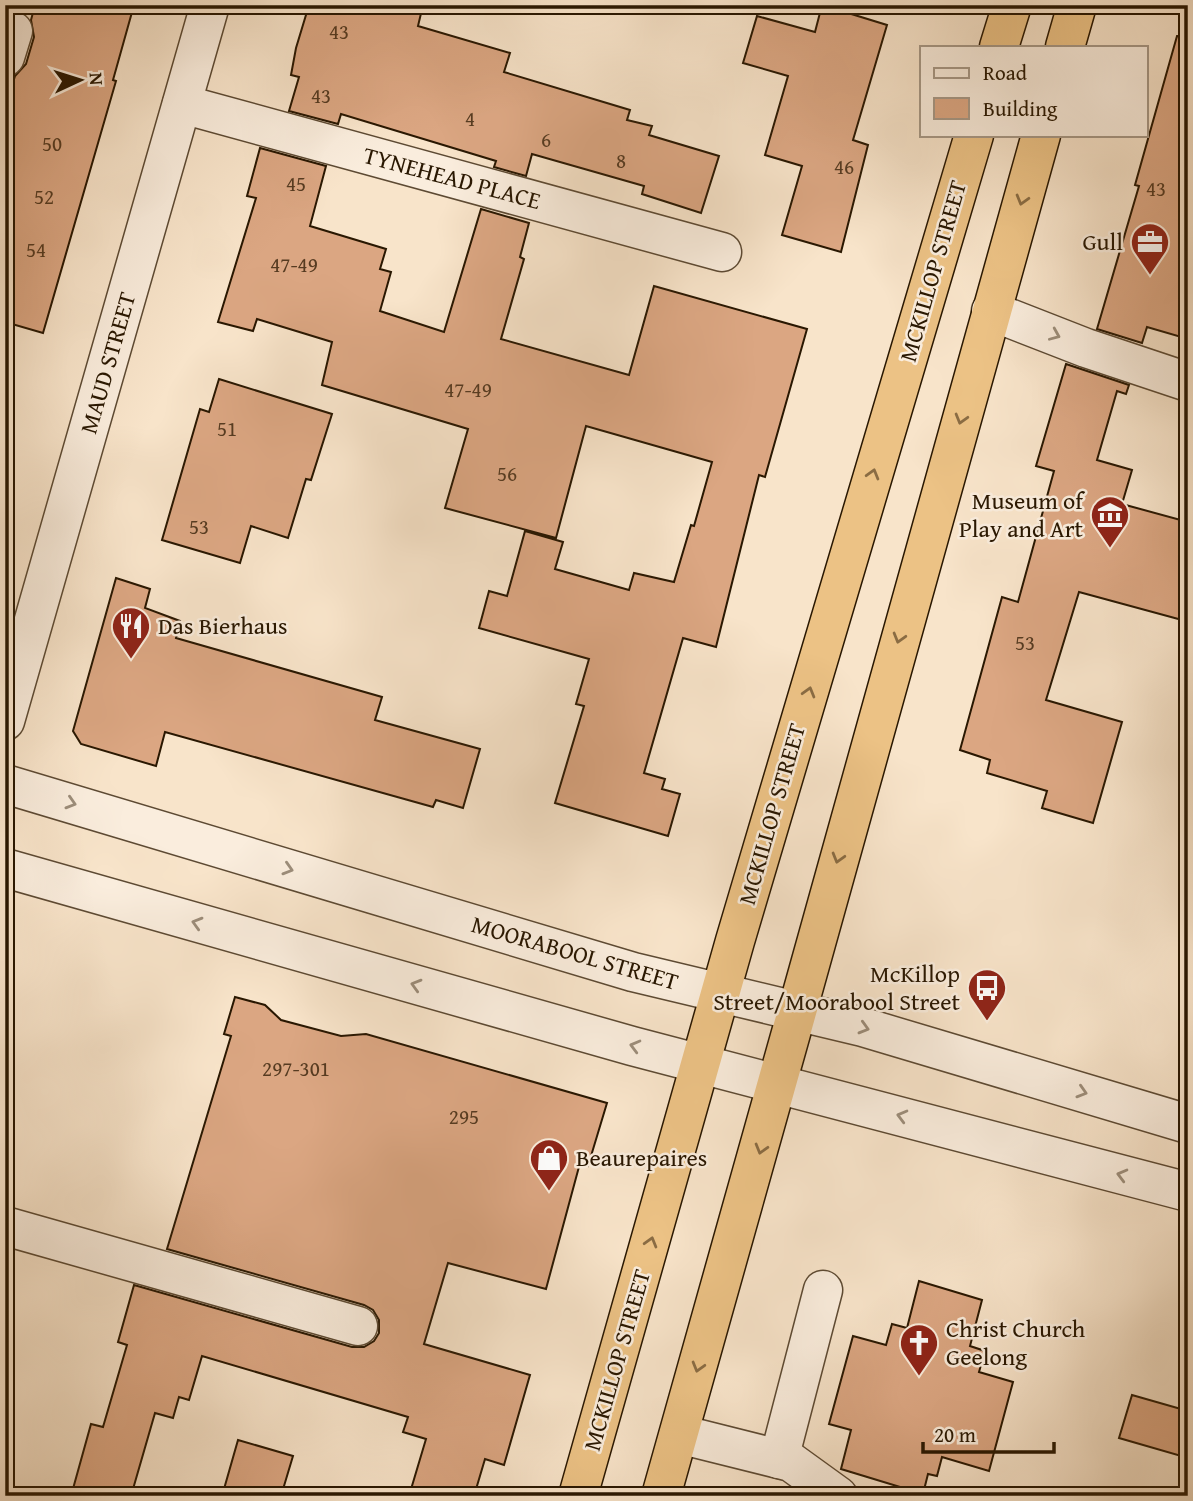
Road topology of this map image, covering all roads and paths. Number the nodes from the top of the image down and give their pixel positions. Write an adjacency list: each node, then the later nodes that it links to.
1 (210, 5): 6 (street, MAUD STREET)
2 (1012, 5): 4 (highway)
3 (1077, 5): 5 (highway)
4 (999, 46)
5 (1065, 46)
6 (182, 104): 9 (street, TYNEHEAD PLACE); 12 (street, MAUD STREET)
7 (974, 136): 15 (highway, MCKILLOP STREET, one-way to 7)
8 (1041, 136): 10 (highway, one-way to 10)
9 (722, 252)
10 (991, 311): 11 (street, one-way to 11); 16 (highway, one-way to 16)
11 (1188, 382)
12 (5, 721)
13 (5, 784): 15 (street, MOORABOOL STREET, one-way to 15)
14 (5, 868): 17 (street, one-way to 14)
15 (722, 993): 16 (street, MOORABOOL STREET); 17 (highway, MCKILLOP STREET)
16 (798, 1009): 18 (highway); 19 (street, MOORABOOL STREET, one-way to 19)
17 (701, 1063): 18 (street); 26 (highway, MCKILLOP STREET, one-way to 17)
18 (779, 1083): 20 (street, one-way to 18); 24 (highway, one-way to 24)
19 (1188, 1124)
20 (1188, 1192)
21 (5, 1226): 23 (street)
22 (823, 1290): 25 (street)
23 (358, 1326)
24 (678, 1434): 25 (street); 27 (highway)
25 (779, 1459): 28 (street)
26 (578, 1496)
27 (661, 1496)
28 (838, 1496)

